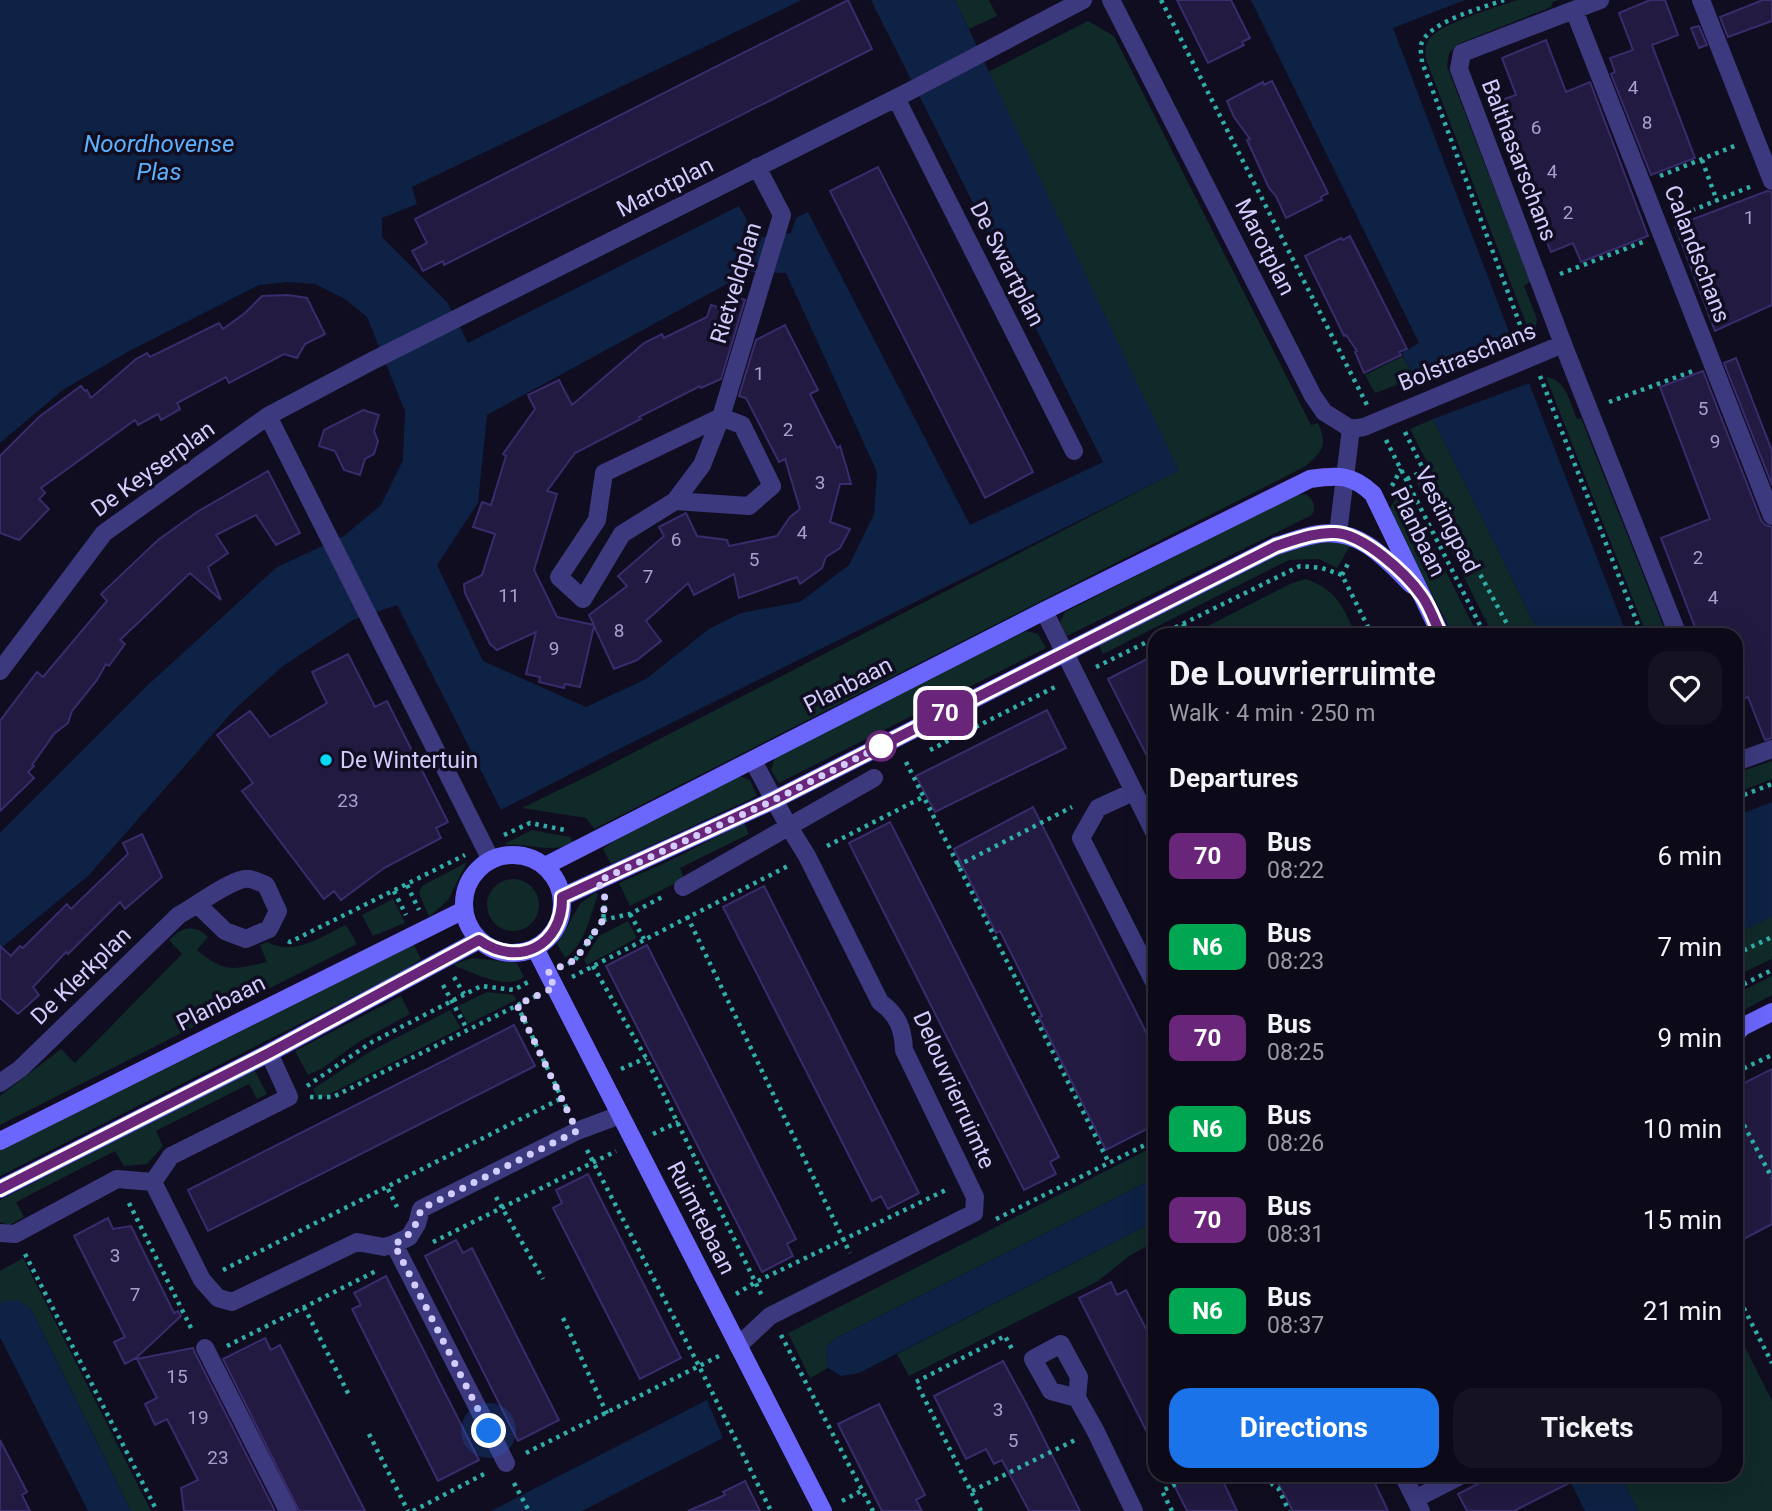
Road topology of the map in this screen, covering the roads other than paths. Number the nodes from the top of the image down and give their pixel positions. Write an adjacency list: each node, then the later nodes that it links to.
1 (1083, 0): 6 (street, Marotplan)
2 (1111, 0): 12 (street, Marotplan)
3 (1600, 0): 5 (street, Balthasarschans)
4 (1701, 0): 8 (street)
5 (1574, 10): 9 (street, Balthasarschans); 16 (street, Calandschans)
6 (901, 96): 7 (street, Marotplan); 13 (street, De Swartplan)
7 (757, 167): 10 (street, Marotplan); 11 (street, Rietveldplan)
8 (1772, 180)
9 (1563, 345): 12 (street, Bolstraschans); 23 (street, Bolstraschans)
10 (268, 416): 25 (street, De Keyserplan); 34 (street)
11 (721, 417): 15 (street, Rietveldplan); 15 (street); 17 (street, Rietveldplan)
12 (1351, 429): 14 (street)
13 (1074, 451)
14 (1347, 476): 18 (street); 20 (street, Planbaan); 21 (street, Planbaan)
15 (676, 501): 19 (street, Rietveldplan)
16 (1772, 516)
17 (597, 520): 19 (street); 19 (street, Rietveldplan)
18 (1338, 533): 20 (street, Planbaan); 24 (street)
19 (622, 534)
20 (1422, 596): 22 (street)
21 (1044, 611): 24 (street); 28 (street, Planbaan)
22 (1438, 628)
23 (1675, 628)
24 (1065, 653): 30 (street); 31 (street)
25 (0, 671)
26 (1772, 748): 27 (street)
27 (1743, 759)
28 (753, 761): 31 (street, Delouvrierruimte); 35 (street, Planbaan)
29 (874, 778): 33 (street)
30 (1133, 792): 32 (street); 42 (street)
31 (774, 800): 33 (street, Delouvrierruimte); 37 (street)
32 (1148, 821)
33 (789, 827): 36 (street); 53 (street, Delouvrierruimte)
34 (487, 853): 35 (street); 39 (street)
35 (545, 866): 37 (street)
36 (683, 887)
37 (562, 897): 41 (street)
38 (198, 905): 38 (street, De Klerkplan); 46 (street, De Klerkplan)
39 (464, 910): 40 (street); 48 (street, Planbaan)
40 (479, 940): 41 (street); 45 (street)
41 (535, 948): 47 (street, Ruimtebaan)
42 (1148, 970)
43 (1772, 1012): 44 (street)
44 (1743, 1027)
45 (269, 1053): 49 (street); 50 (street)
46 (0, 1083)
47 (620, 1115): 52 (street); 53 (street, Ruimtebaan)
48 (0, 1142)
49 (153, 1182): 51 (street); 52 (street)
50 (0, 1189)
51 (7, 1234)
52 (394, 1244): 56 (street)
53 (738, 1346): 61 (street, Ruimtebaan)
54 (205, 1348): 60 (street)
55 (1077, 1398): 55 (street); 62 (street)
56 (508, 1469)
57 (1406, 1482): 59 (street)
58 (1452, 1482): 59 (street)
59 (1418, 1505)
60 (288, 1511)
61 (823, 1511)
62 (1134, 1511)

